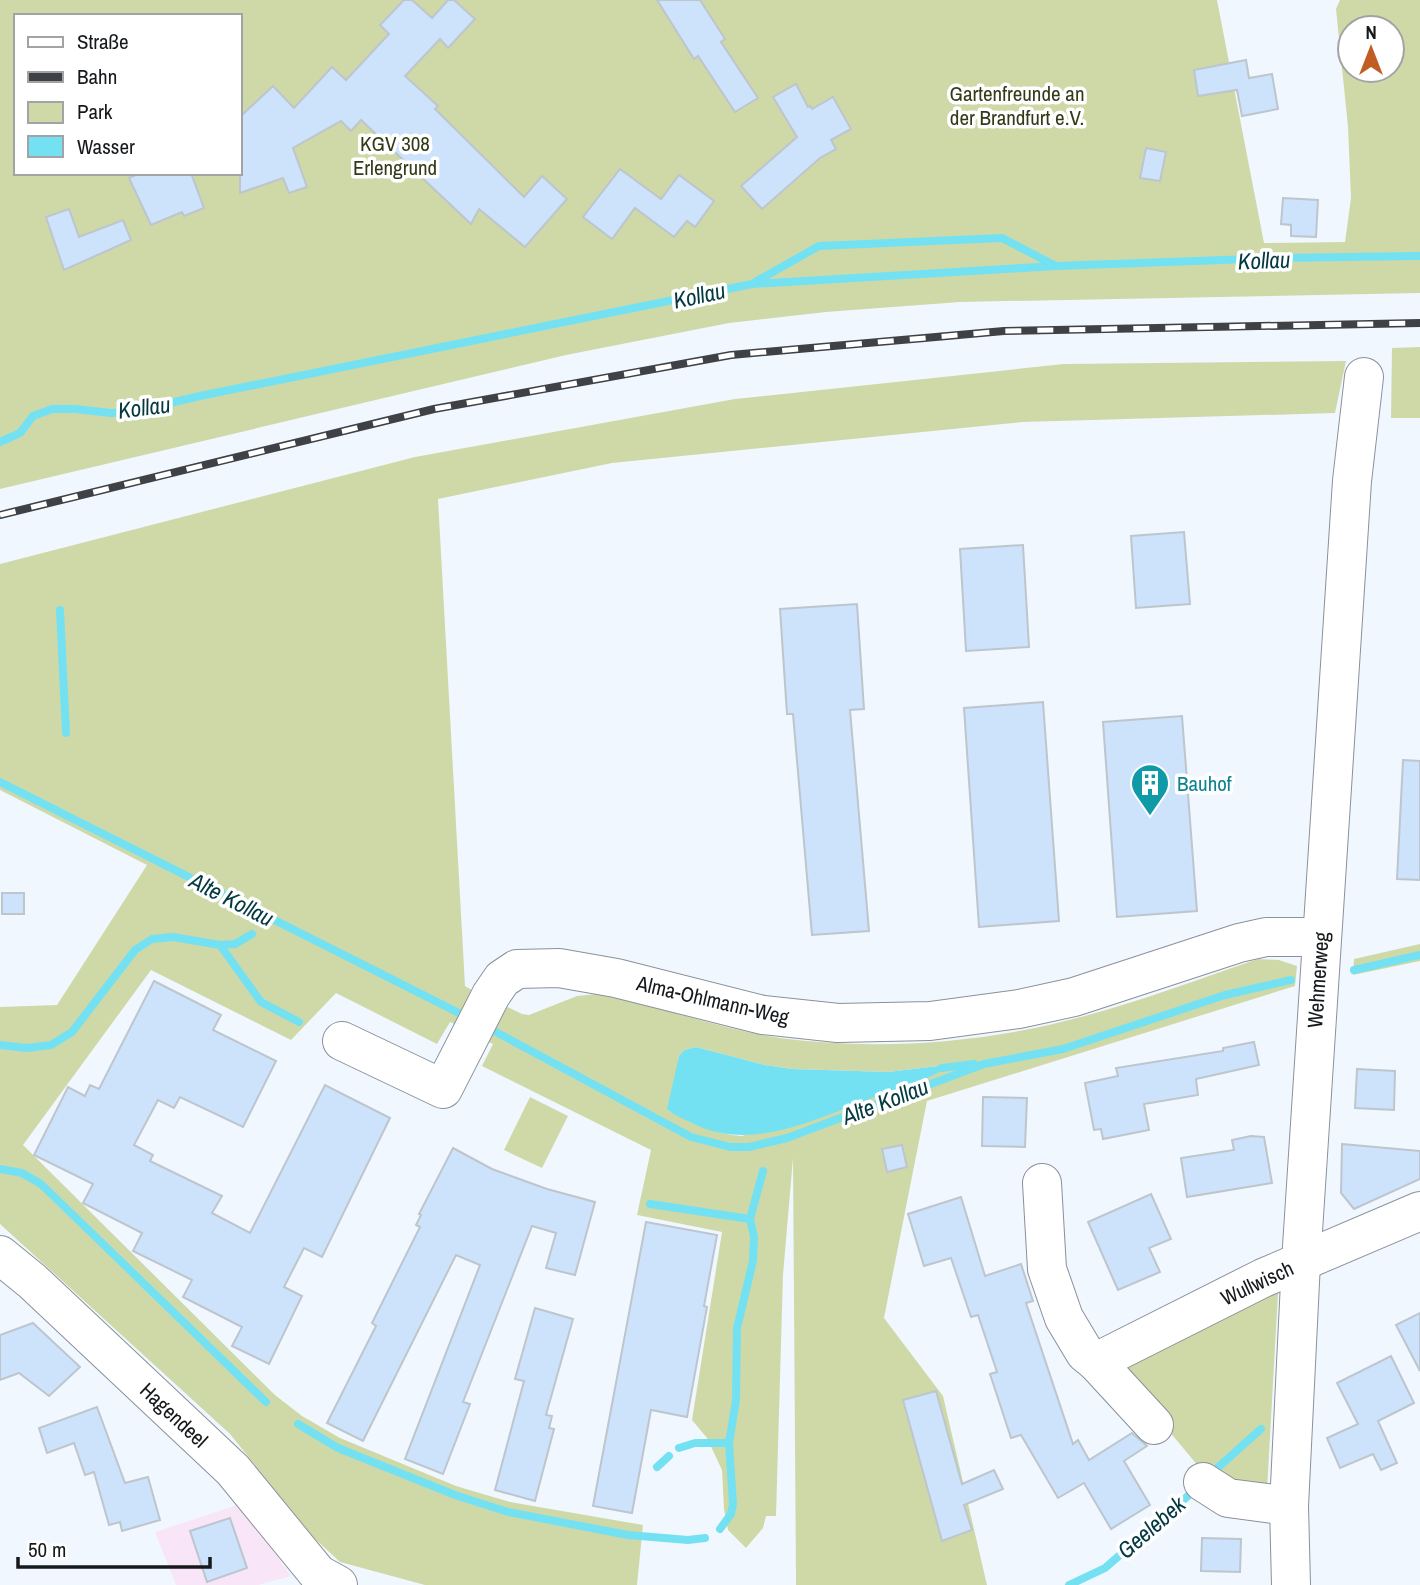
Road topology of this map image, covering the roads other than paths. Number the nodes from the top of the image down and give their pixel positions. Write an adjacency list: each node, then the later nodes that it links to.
1 (1364, 377): 2 (street, Wehmerweg)
2 (1321, 937): 3 (street, Alma-Ohlmann-Weg); 7 (street, Wehmerweg)
3 (342, 1041)
4 (1042, 1183): 9 (street)
5 (1420, 1211): 7 (street, Wullwisch)
6 (0, 1255): 8 (street, Hagendeel)
7 (1301, 1262): 9 (street, Wullwisch); 12 (street, Wehmerweg)
8 (16, 1281): 13 (street, Hagendeel)
9 (1096, 1362): 10 (street)
10 (1154, 1426)
11 (1203, 1482): 12 (street)
12 (1289, 1506): 14 (street, Wehmerweg)
13 (338, 1585)
14 (1291, 1585)

